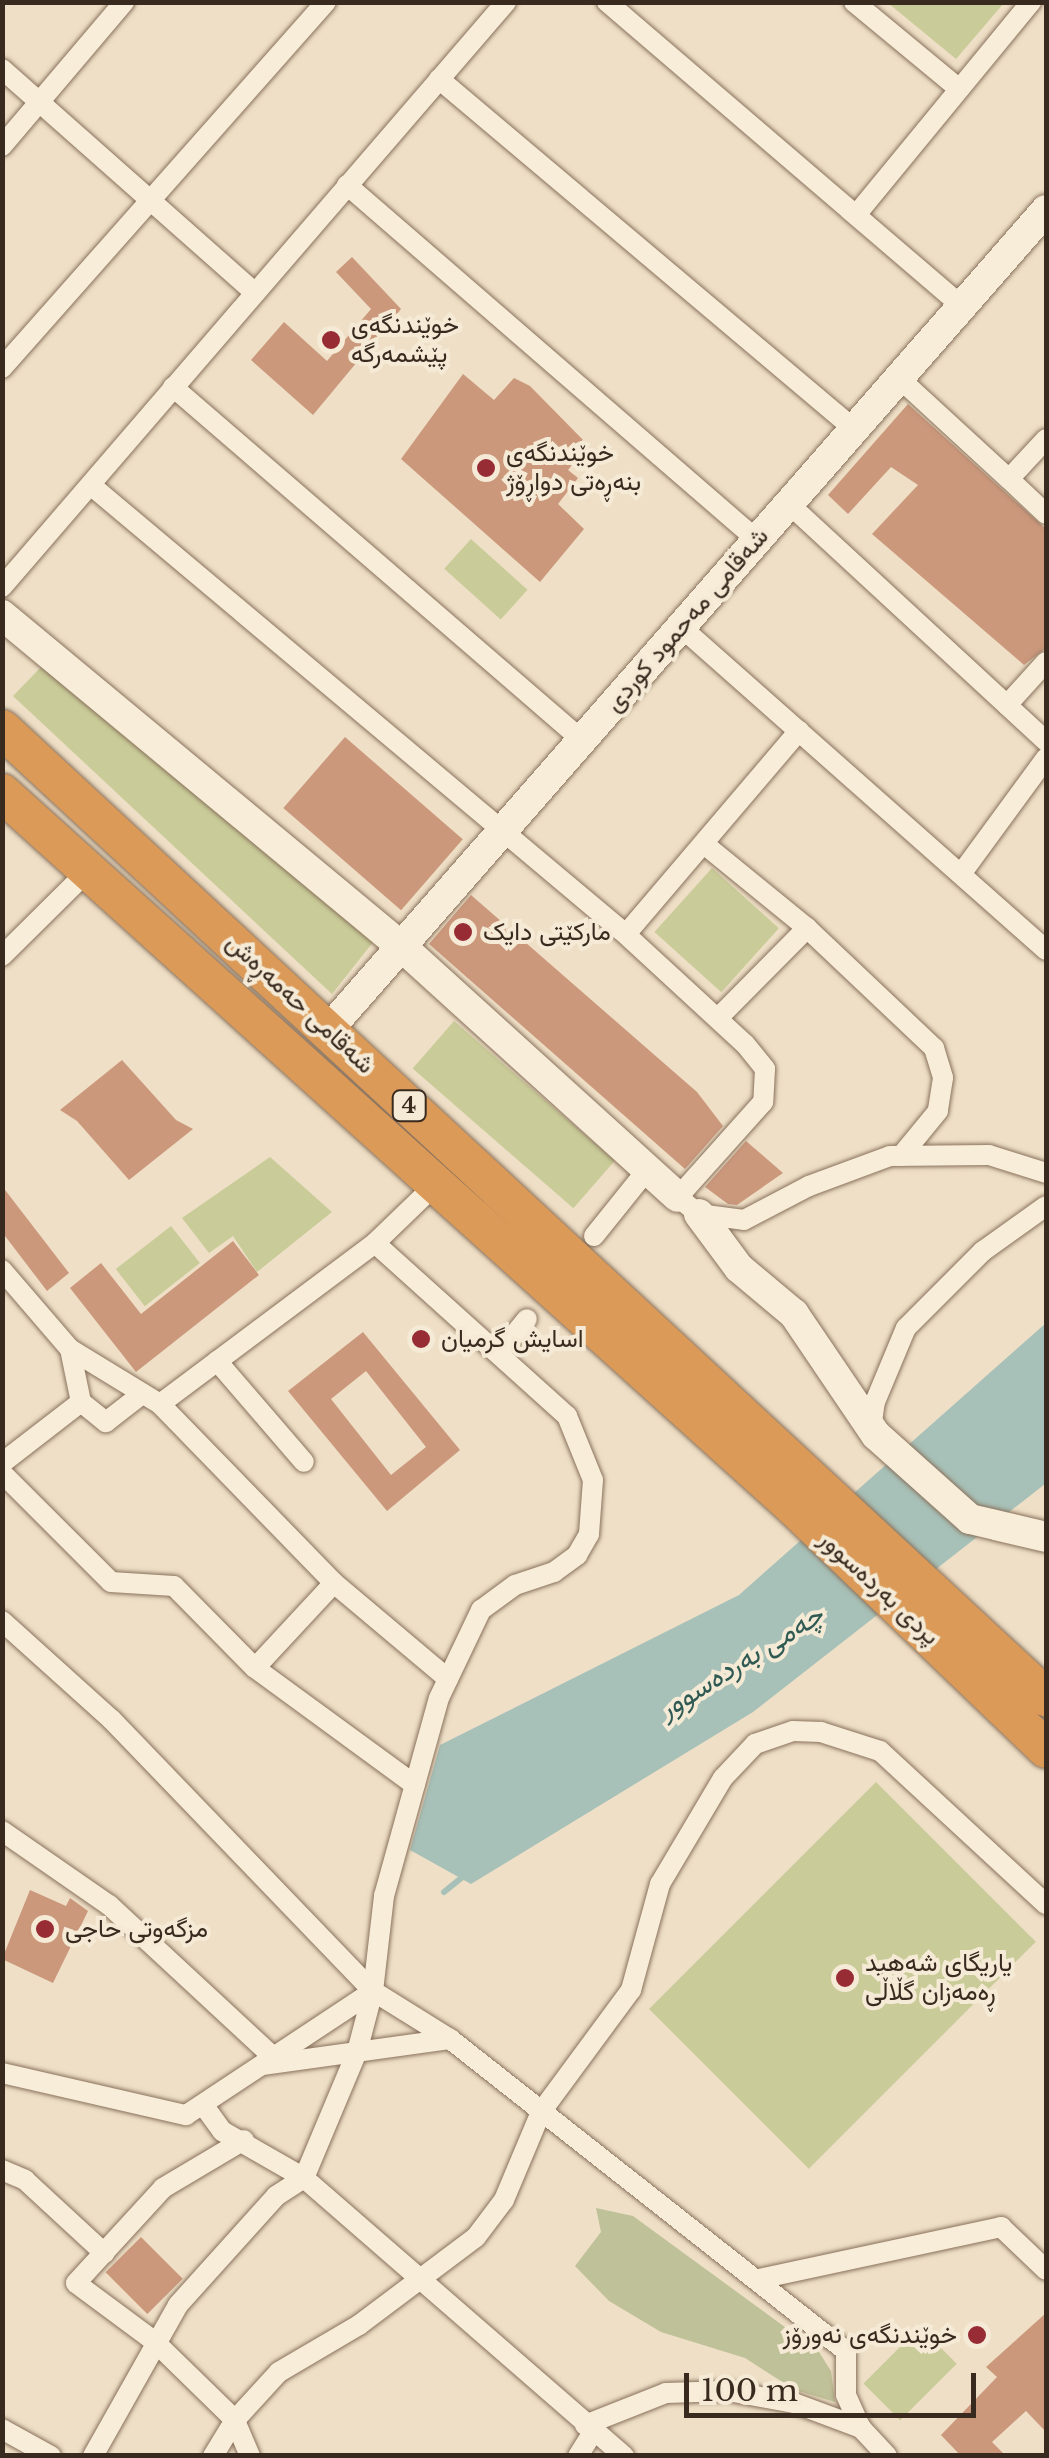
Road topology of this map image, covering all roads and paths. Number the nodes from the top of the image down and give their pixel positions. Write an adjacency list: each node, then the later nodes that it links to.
1 (124, 2): 10 (street)
2 (326, 2): 13 (street)
3 (506, 2): 8 (street)
4 (607, 2): 15 (street)
5 (854, 2): 9 (street)
6 (1031, 2): 9 (street)
7 (2, 69): 10 (street)
8 (439, 78): 12 (street); 21 (street)
9 (958, 88): 15 (street)
10 (39, 102): 11 (street); 13 (street)
11 (2, 146)
12 (347, 185): 16 (street); 27 (street)
13 (151, 201): 16 (street); 18 (street)
14 (1046, 210): 17 (street, شەقامی مەحمود کوردی)
15 (856, 215): 17 (street)
16 (255, 293): 20 (street)
17 (962, 306): 19 (street, شەقامی مەحمود کوردی)
18 (2, 368)
19 (900, 378): 21 (street, شەقامی مەحمود کوردی); 23 (street)
20 (173, 388): 24 (street); 35 (street)
21 (854, 429): 25 (street, شەقامی مەحمود کوردی)
22 (1046, 438): 23 (street)
23 (1010, 480): 26 (street)
24 (93, 487): 28 (street); 39 (street)
25 (789, 504): 27 (street, شەقامی مەحمود کوردی); 32 (street)
26 (1046, 514)
27 (757, 540): 30 (street, شەقامی مەحمود کوردی)
28 (2, 587)
29 (2, 615): 45 (street)
30 (681, 627): 34 (street); 35 (street, شەقامی مەحمود کوردی)
31 (1046, 662): 32 (street)
32 (1007, 705): 36 (street)
33 (2, 730): 49 (highway, شەقامی حەمەڕەش / 4)
34 (799, 731): 40 (street); 42 (street)
35 (582, 740): 39 (street, شەقامی مەحمود کوردی)
36 (1046, 741)
37 (1046, 758): 42 (street)
38 (2, 792): 41 (highway, شەقامی حەمەڕەش / 4)
39 (501, 833): 44 (street); 45 (street, شەقامی مەحمود کوردی)
40 (704, 844): 43 (street); 44 (street)
41 (88, 871): 47 (street); 53 (highway, شەقامی حەمەڕەش / 4)
42 (961, 874): 46 (street)
43 (807, 928): 48 (street); 50 (street)
44 (626, 934): 48 (street)
45 (402, 946): 49 (street, شەقامی مەحمود کوردی); 51 (street)
46 (1046, 950)
47 (2, 956)
48 (720, 1016): 54 (street)
49 (328, 1030): 62 (highway, شەقامی حەمەڕەش / 4)
50 (901, 1156): 52 (street); 54 (street)
51 (647, 1170): 54 (street); 56 (street)
52 (1046, 1173)
53 (435, 1186): 57 (street); 62 (highway, شەقامی حەمەڕەش / 4)
54 (689, 1205): 66 (street)
55 (1046, 1206): 66 (street)
56 (594, 1236)
57 (375, 1244): 61 (street); 63 (street)
58 (2, 1270): 60 (street)
59 (527, 1319): 61 (street)
60 (70, 1349): 64 (street); 65 (street)
61 (501, 1351): 76 (street)
62 (648, 1352): 70 (highway, شەقامی حەمەڕەش / 4)
63 (217, 1362): 64 (street); 67 (street)
64 (151, 1399): 65 (street); 72 (street)
65 (80, 1402): 68 (street)
66 (871, 1429): 71 (street)
67 (304, 1462)
68 (2, 1463)
69 (2, 1473): 75 (street)
70 (805, 1496): 74 (highway, پردی بەردەسوور / 4)
71 (1046, 1537)
72 (334, 1583): 75 (street); 76 (street)
73 (2, 1621): 82 (street)
74 (974, 1655): 77 (highway, 4); 78 (highway, 4)
75 (254, 1668): 79 (street)
76 (448, 1679): 79 (street)
77 (1046, 1698)
78 (1046, 1749)
79 (415, 1785): 82 (street)
80 (2, 1831): 85 (street)
81 (1046, 1904): 88 (street)
82 (373, 1991): 83 (street); 84 (street); 85 (street)
83 (450, 2038): 84 (street); 88 (street)
84 (356, 2052): 85 (street); 91 (street)
85 (267, 2061): 87 (street)
86 (2, 2073): 87 (street)
87 (204, 2106): 89 (street)
88 (541, 2112): 94 (street); 95 (street)
89 (244, 2140): 91 (street); 92 (street)
90 (2, 2170): 92 (street)
91 (304, 2178): 94 (street); 96 (street)
92 (104, 2252): 96 (street)
93 (1046, 2270): 95 (street)
94 (422, 2277): 97 (street); 98 (street)
95 (760, 2279): 99 (street)
96 (154, 2340): 97 (street); 102 (street)
97 (234, 2420): 103 (street); 104 (street)
98 (589, 2428): 99 (street); 105 (street); 106 (street)
99 (861, 2428): 107 (street)
100 (2, 2429): 101 (street)
101 (51, 2456)
102 (93, 2456)
103 (214, 2456)
104 (250, 2456)
105 (578, 2456)
106 (624, 2456)
107 (887, 2456)

